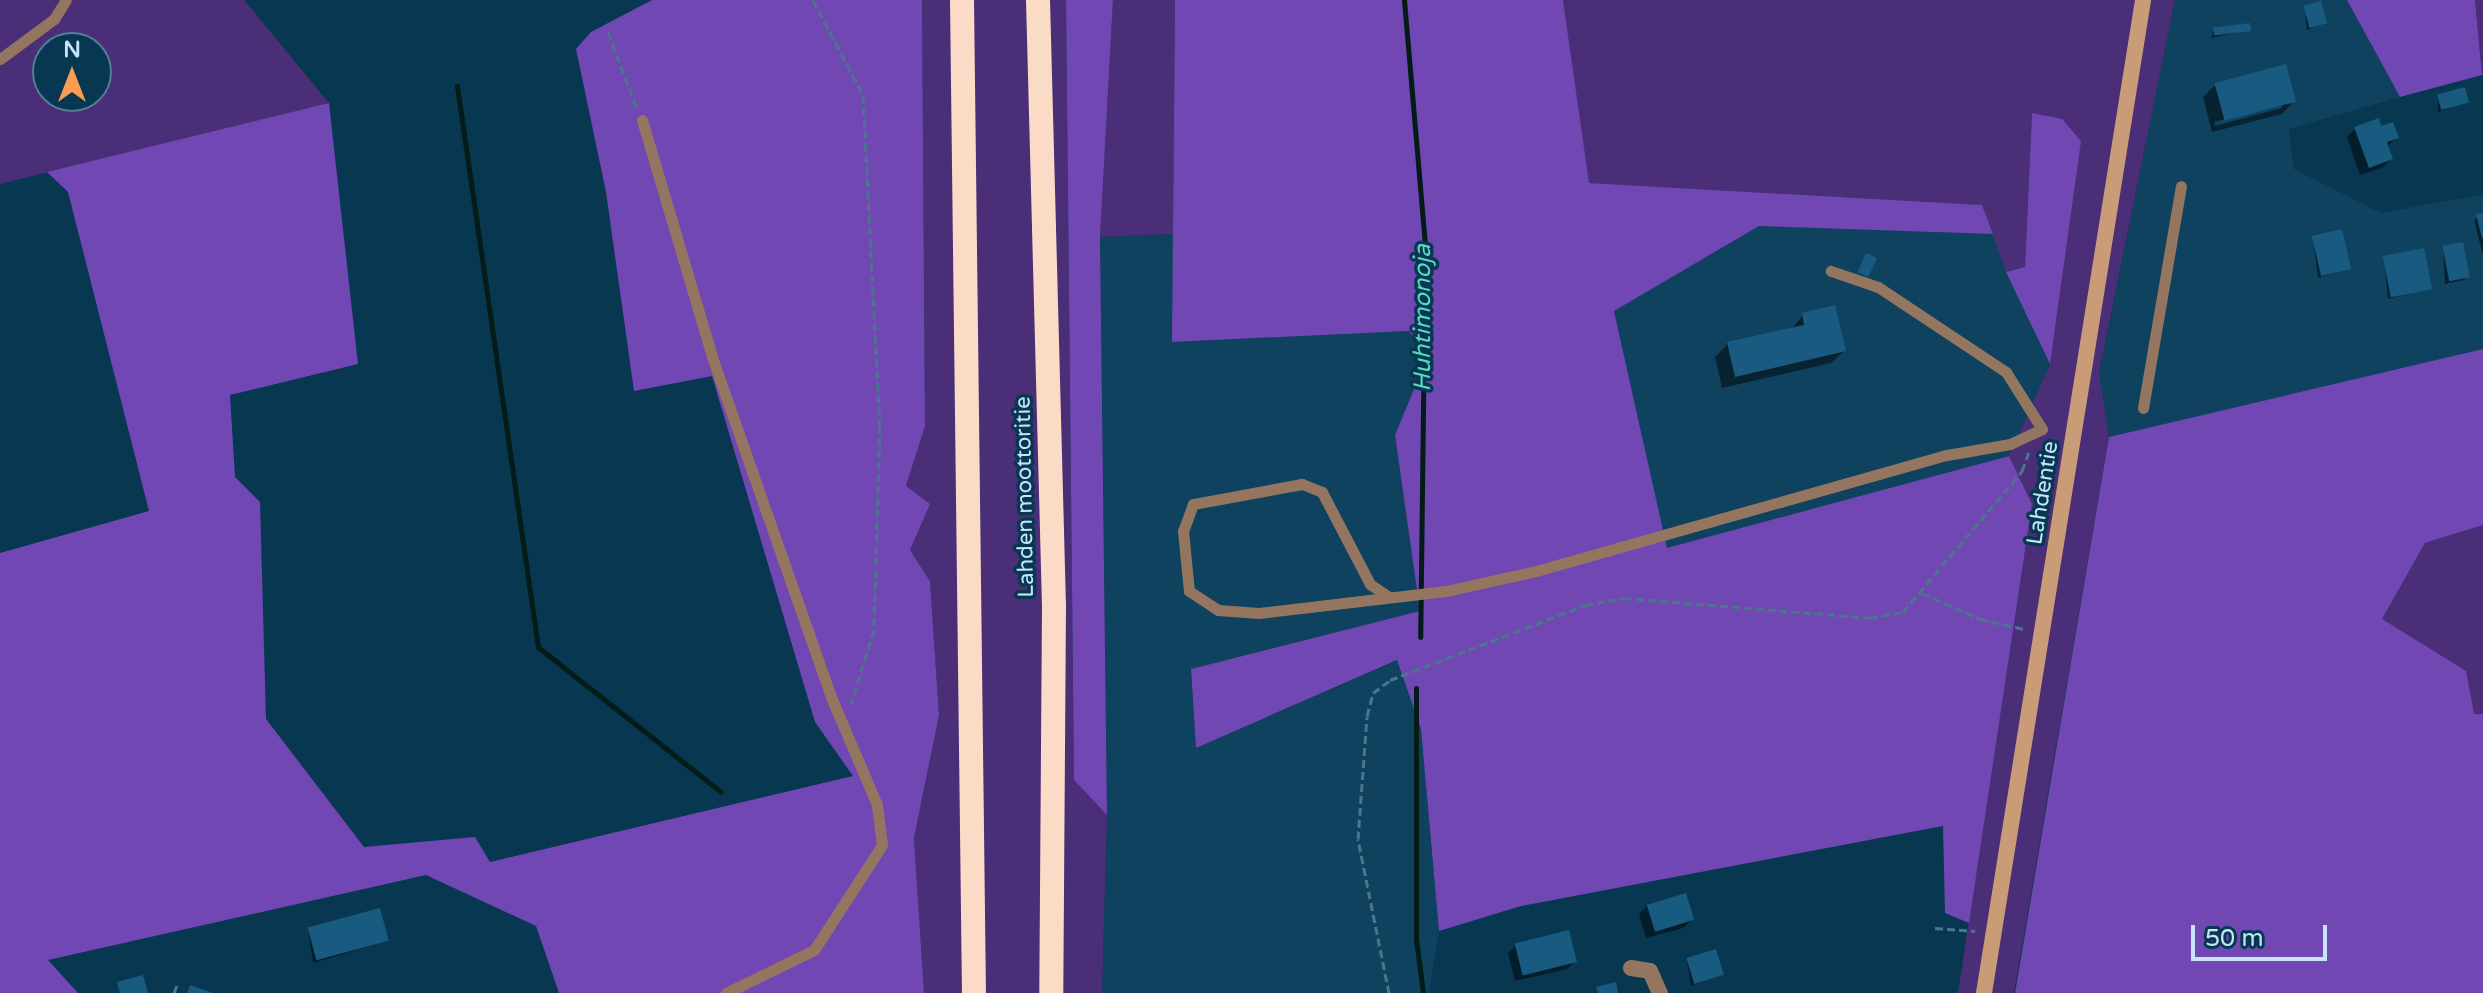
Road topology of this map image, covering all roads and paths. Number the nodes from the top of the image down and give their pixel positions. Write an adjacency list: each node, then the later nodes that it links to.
1 (66, 0): 7 (lane)
2 (813, 0): 16 (path)
3 (962, 0): 23 (highway)
4 (1038, 0): 24 (highway, Lahden moottoritie)
5 (2143, 0): 15 (main road, Lahdentie)
6 (608, 32): 8 (path)
7 (0, 59)
8 (642, 120): 16 (lane)
9 (2181, 186): 11 (lane)
10 (1831, 271): 12 (lane)
11 (2143, 408)
12 (2042, 429): 13 (path); 14 (lane)
13 (1922, 593): 15 (path); 25 (path)
14 (1389, 597): 14 (lane)
15 (2042, 633): 18 (main road, Lahdentie)
16 (844, 727): 22 (lane)
17 (1935, 928): 18 (path)
18 (1993, 934): 27 (main road, Lahdentie)
19 (1631, 968): 26 (street)
20 (178, 982): 21 (path)
21 (174, 993)
22 (726, 993)
23 (974, 993)
24 (1051, 993)
25 (1389, 993)
26 (1660, 993)
27 (1984, 993)

